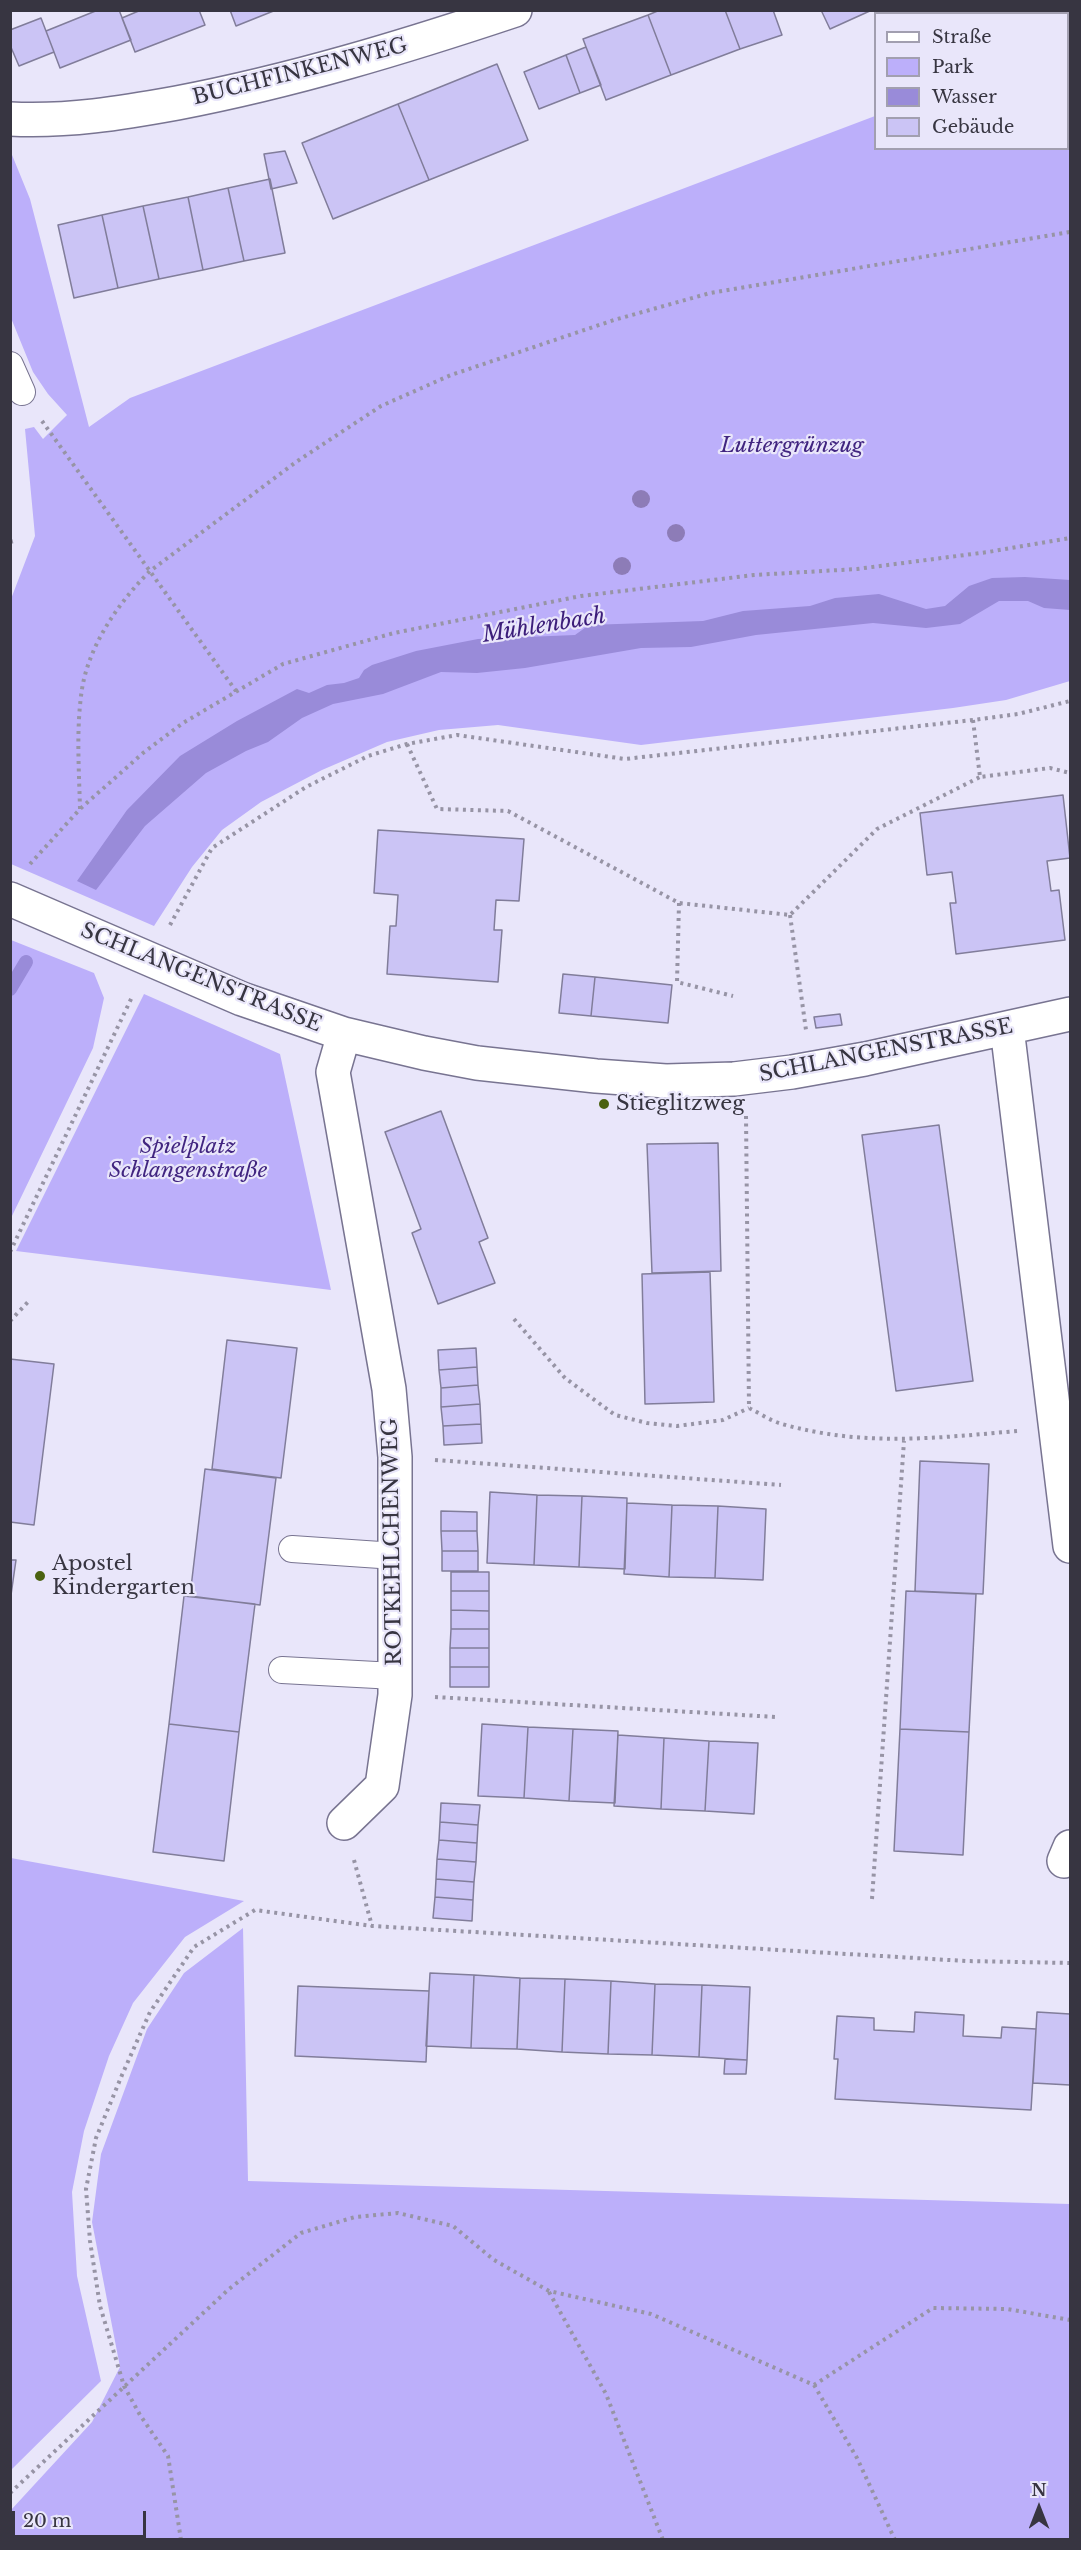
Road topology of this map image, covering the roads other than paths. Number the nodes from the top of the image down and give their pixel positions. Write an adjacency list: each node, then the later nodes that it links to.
1 (515, 10): 2 (street, BUCHFINKENWEG)
2 (10, 119)
3 (10, 365): 4 (lane)
4 (22, 392)
5 (13, 900): 8 (street, SCHLANGENSTRASSE)
6 (1071, 1014): 7 (street, SCHLANGENSTRASSE)
7 (1007, 1028): 8 (street, SCHLANGENSTRASSE); 9 (street)
8 (344, 1034): 11 (street, ROTKEHLCHENWEG)
9 (1071, 1546)
10 (291, 1549): 11 (lane)
11 (395, 1556): 13 (street, ROTKEHLCHENWEG)
12 (282, 1670): 13 (lane)
13 (395, 1685): 14 (street, ROTKEHLCHENWEG)
14 (344, 1823)

